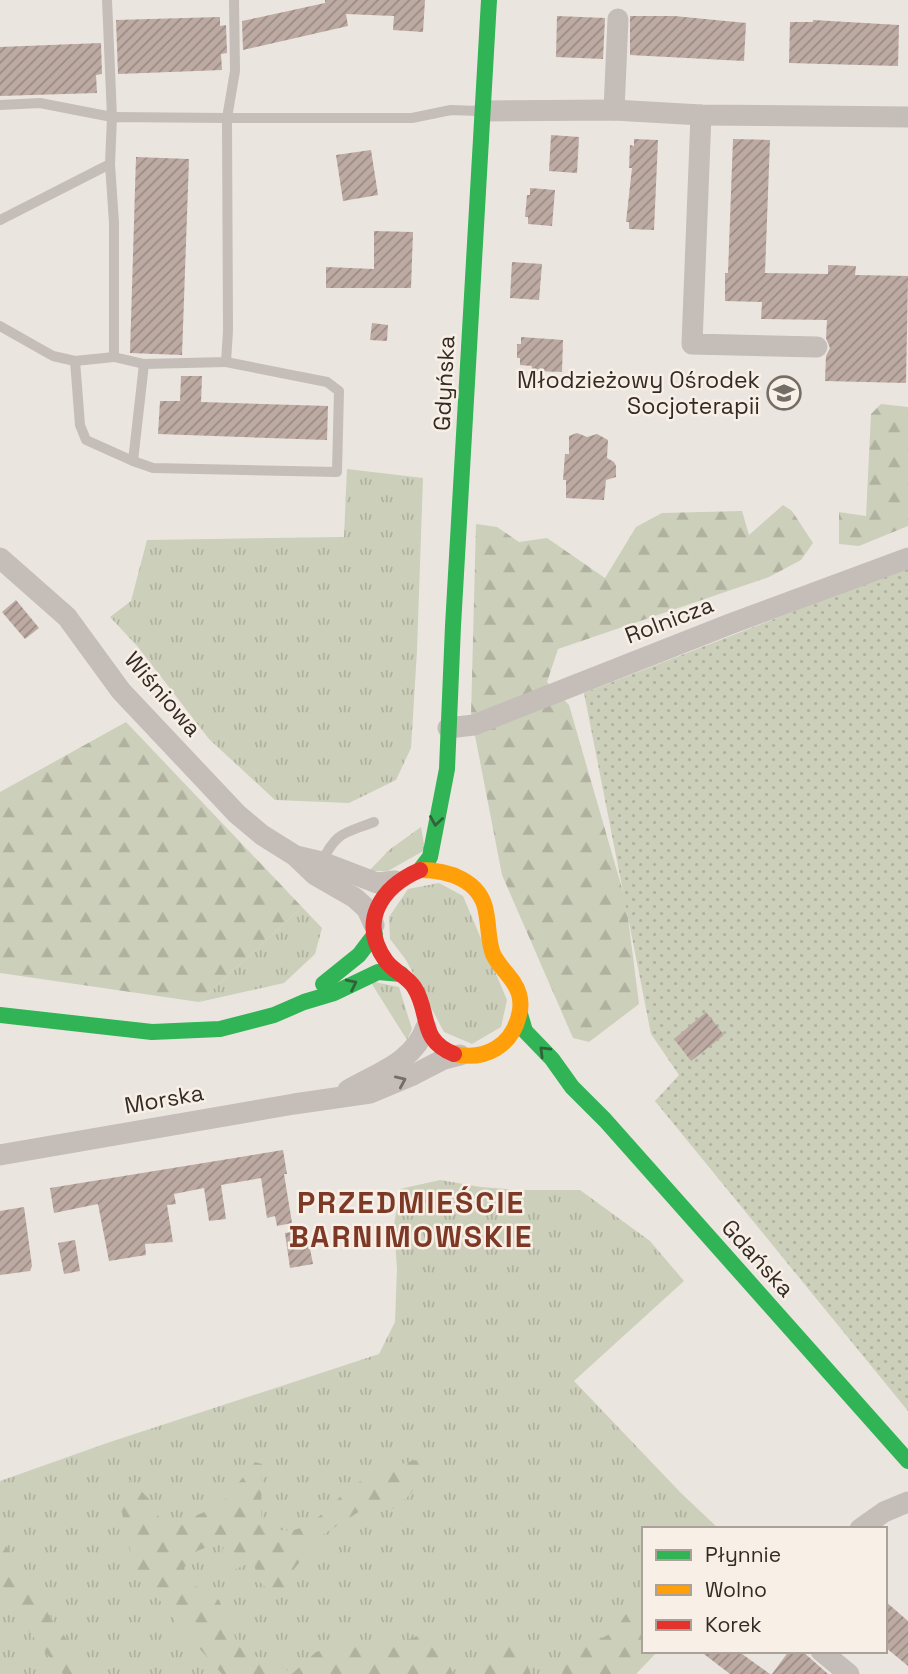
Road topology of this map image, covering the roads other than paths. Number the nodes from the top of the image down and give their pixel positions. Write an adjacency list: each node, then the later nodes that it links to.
1 (107, 0): 9 (lane)
2 (234, 0): 11 (lane)
3 (489, 0): 7 (main road, Gdyńska)
4 (618, 19): 6 (street)
5 (0, 105): 9 (lane)
6 (614, 110): 7 (street); 8 (street)
7 (483, 111): 11 (lane); 24 (main road, Gdyńska)
8 (701, 115): 10 (street); 16 (street)
9 (112, 117): 11 (lane); 12 (lane)
10 (908, 117)
11 (227, 118): 19 (lane)
12 (110, 164): 14 (lane); 17 (lane)
13 (0, 206): 14 (lane)
14 (4, 218)
15 (0, 326): 18 (lane)
16 (817, 347)
17 (114, 358): 18 (lane); 20 (lane)
18 (75, 361): 21 (lane)
19 (226, 362): 20 (lane); 21 (lane)
20 (144, 364): 21 (lane)
21 (133, 461)
22 (0, 558): 29 (street, Wiśniowa)
23 (908, 558): 24 (street, Rolnicza)
24 (448, 728): 25 (main road, Gdyńska)
25 (447, 769): 26 (main road, Gdyńska); 30 (main road, Gdyńska, one-way to 30)
26 (454, 821)
27 (374, 822): 29 (lane)
28 (456, 864): 32 (main road)
29 (318, 868): 31 (street, Wiśniowa); 33 (street, Wiśniowa)
30 (420, 870): 31 (main road); 32 (main road)
31 (396, 881): 33 (main road)
32 (464, 881): 36 (main road, Gdańska)
33 (375, 929): 34 (main road); 35 (main road)
34 (401, 974): 35 (main road, one-way to 34); 38 (main road)
35 (304, 1002): 37 (main road)
36 (520, 1014): 39 (main road); 43 (main road, Gdańska, one-way to 36)
37 (0, 1015)
38 (426, 1027): 40 (main road); 44 (street, Morska)
39 (490, 1053): 40 (main road); 41 (main road)
40 (462, 1055): 44 (street, Morska, one-way to 40)
41 (510, 1056)
42 (541, 1073): 43 (main road, Gdańska)
43 (572, 1087): 46 (main road, Gdańska)
44 (337, 1097): 45 (street, Morska)
45 (0, 1155)
46 (908, 1461)
47 (908, 1502): 48 (street)
48 (863, 1527)
49 (823, 1653): 50 (street)
50 (849, 1674)

